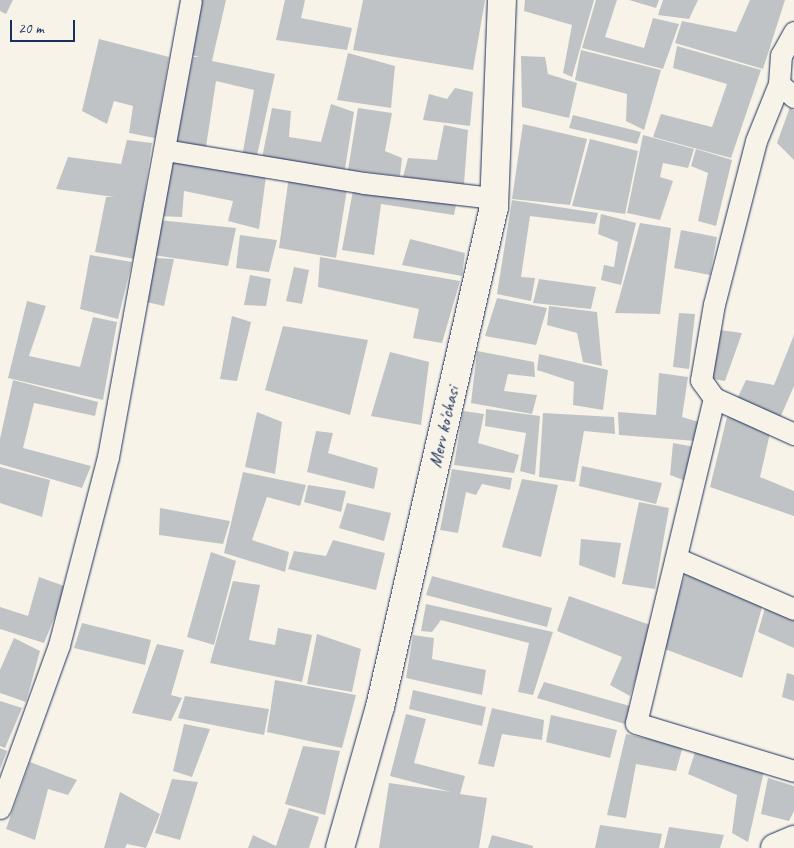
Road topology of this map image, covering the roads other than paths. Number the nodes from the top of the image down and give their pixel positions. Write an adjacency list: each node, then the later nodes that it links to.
1 (191, 0): 5 (street)
2 (502, 0): 6 (street, Merv ko'chasi)
3 (794, 32): 4 (street)
4 (786, 90): 7 (street)
5 (165, 150): 6 (street); 12 (street)
6 (494, 198): 14 (street, Merv ko'chasi)
7 (714, 398): 8 (street); 9 (street)
8 (794, 434)
9 (676, 558): 10 (street); 11 (street)
10 (794, 609)
11 (794, 771)
12 (0, 808)
13 (794, 840): 15 (street)
14 (340, 848)
15 (775, 848)

